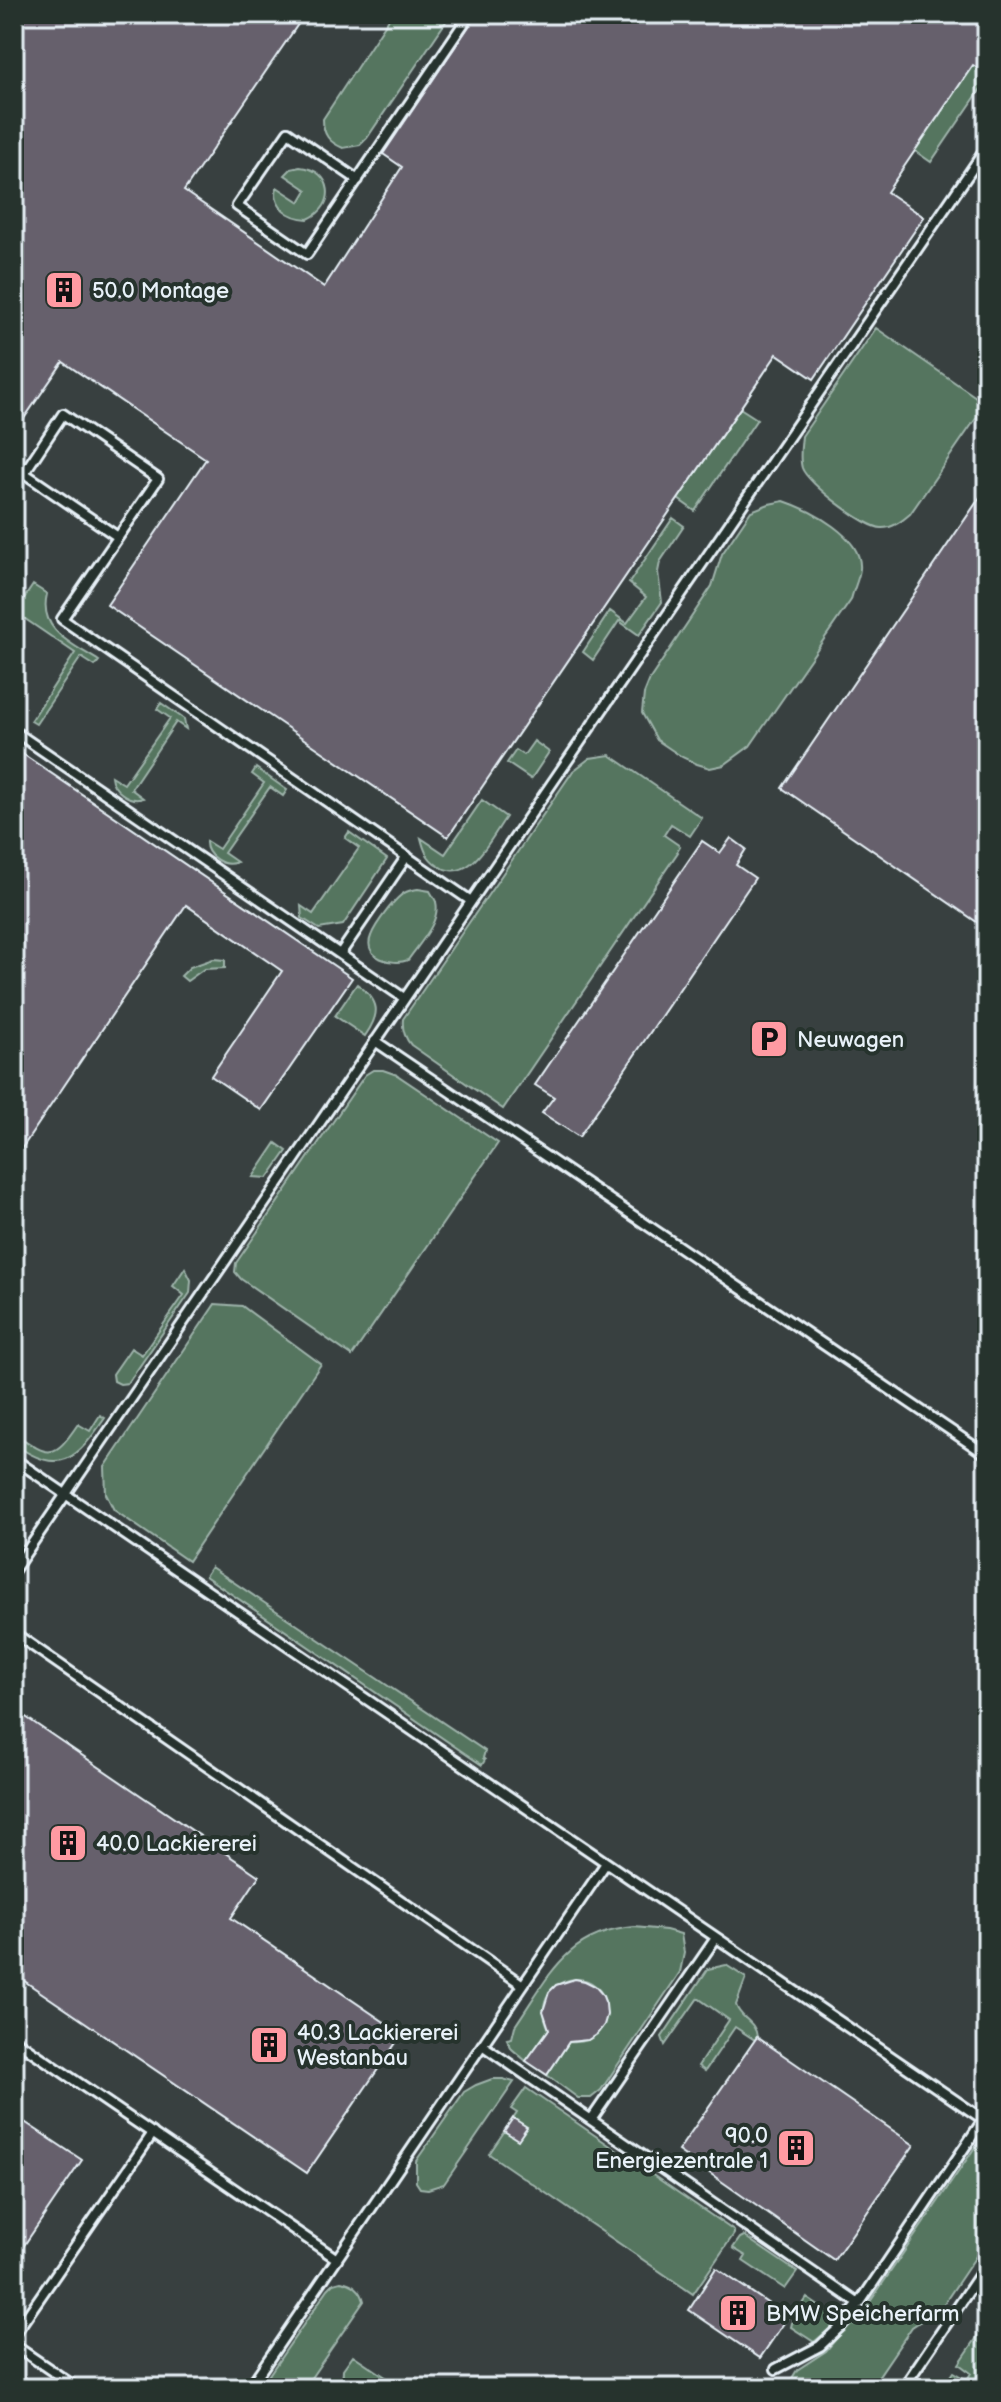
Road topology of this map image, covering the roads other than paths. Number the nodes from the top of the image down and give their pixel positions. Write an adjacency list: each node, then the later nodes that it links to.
1 (470, 14): 3 (lane)
2 (987, 147): 9 (lane)
3 (358, 180): 3 (lane)
4 (24, 473): 5 (lane); 6 (lane); 6 (lane)
5 (14, 487)
6 (118, 537): 8 (lane)
7 (14, 731): 10 (lane)
8 (407, 856): 9 (lane); 10 (lane)
9 (471, 901): 11 (lane)
10 (340, 954): 11 (lane)
11 (404, 998): 12 (lane)
12 (375, 1041): 13 (lane); 15 (lane)
13 (987, 1455)
14 (14, 1459): 15 (lane)
15 (65, 1494): 16 (lane); 18 (lane)
16 (14, 1570)
17 (14, 1633): 20 (lane)
18 (606, 1863): 19 (lane); 20 (lane)
19 (716, 1938): 23 (lane); 24 (lane)
20 (523, 1985): 22 (lane)
21 (14, 2039): 25 (lane)
22 (482, 2045): 23 (lane); 26 (lane)
23 (591, 2120): 28 (lane)
24 (985, 2121): 28 (lane)
25 (153, 2133): 26 (lane); 29 (lane)
26 (337, 2259): 33 (lane)
27 (987, 2264): 34 (lane)
28 (859, 2304): 31 (lane)
29 (14, 2335)
30 (14, 2345): 32 (lane)
31 (776, 2369)
32 (77, 2388)
33 (249, 2388)
34 (903, 2388)

